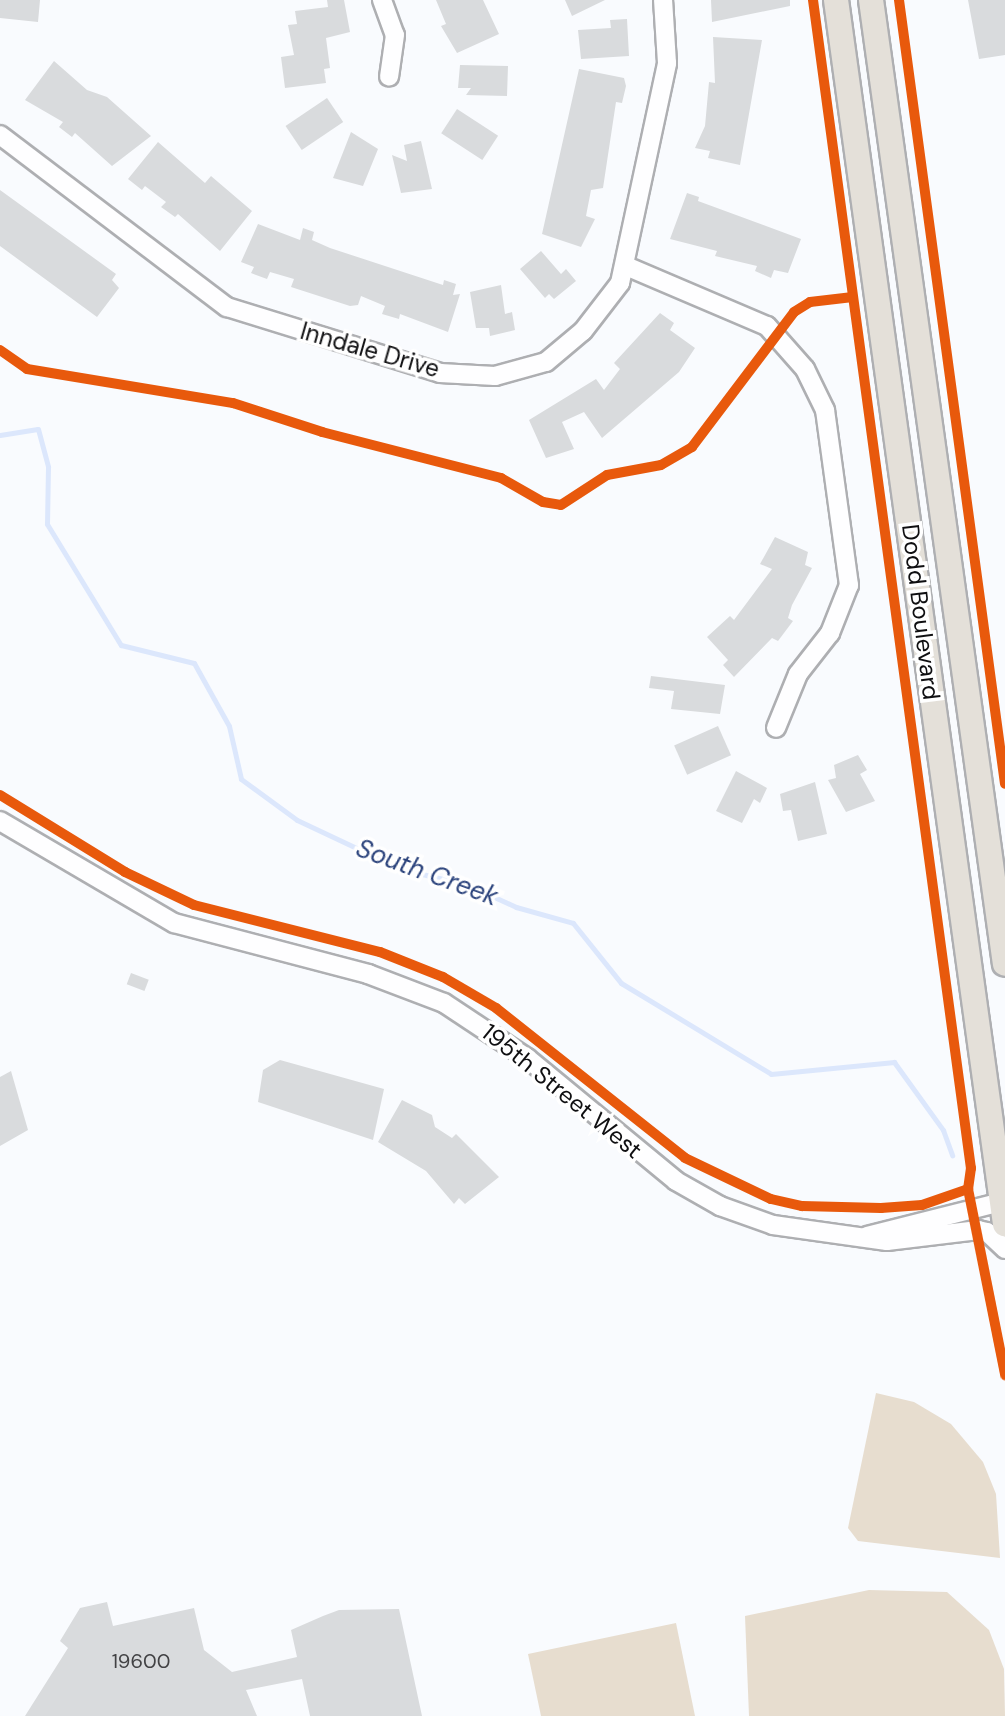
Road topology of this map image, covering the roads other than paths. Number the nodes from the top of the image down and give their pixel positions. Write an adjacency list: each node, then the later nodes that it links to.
1 (382, 0): 5 (street)
2 (663, 0): 7 (street, Inndale Drive)
3 (836, 0): 10 (main road, Dodd Boulevard)
4 (871, 0): 11 (main road, Dodd Boulevard)
5 (389, 77)
6 (0, 135): 7 (street, Inndale Drive)
7 (626, 266): 8 (street)
8 (776, 728)
9 (0, 821): 14 (street, 195th Street West)
10 (962, 939): 12 (main road); 13 (main road, Dodd Boulevard)
11 (1005, 964)
12 (1005, 1129)
13 (1004, 1210): 14 (street, 195th Street West)
14 (864, 1237): 15 (street, 195th Street West)
15 (1005, 1249)

